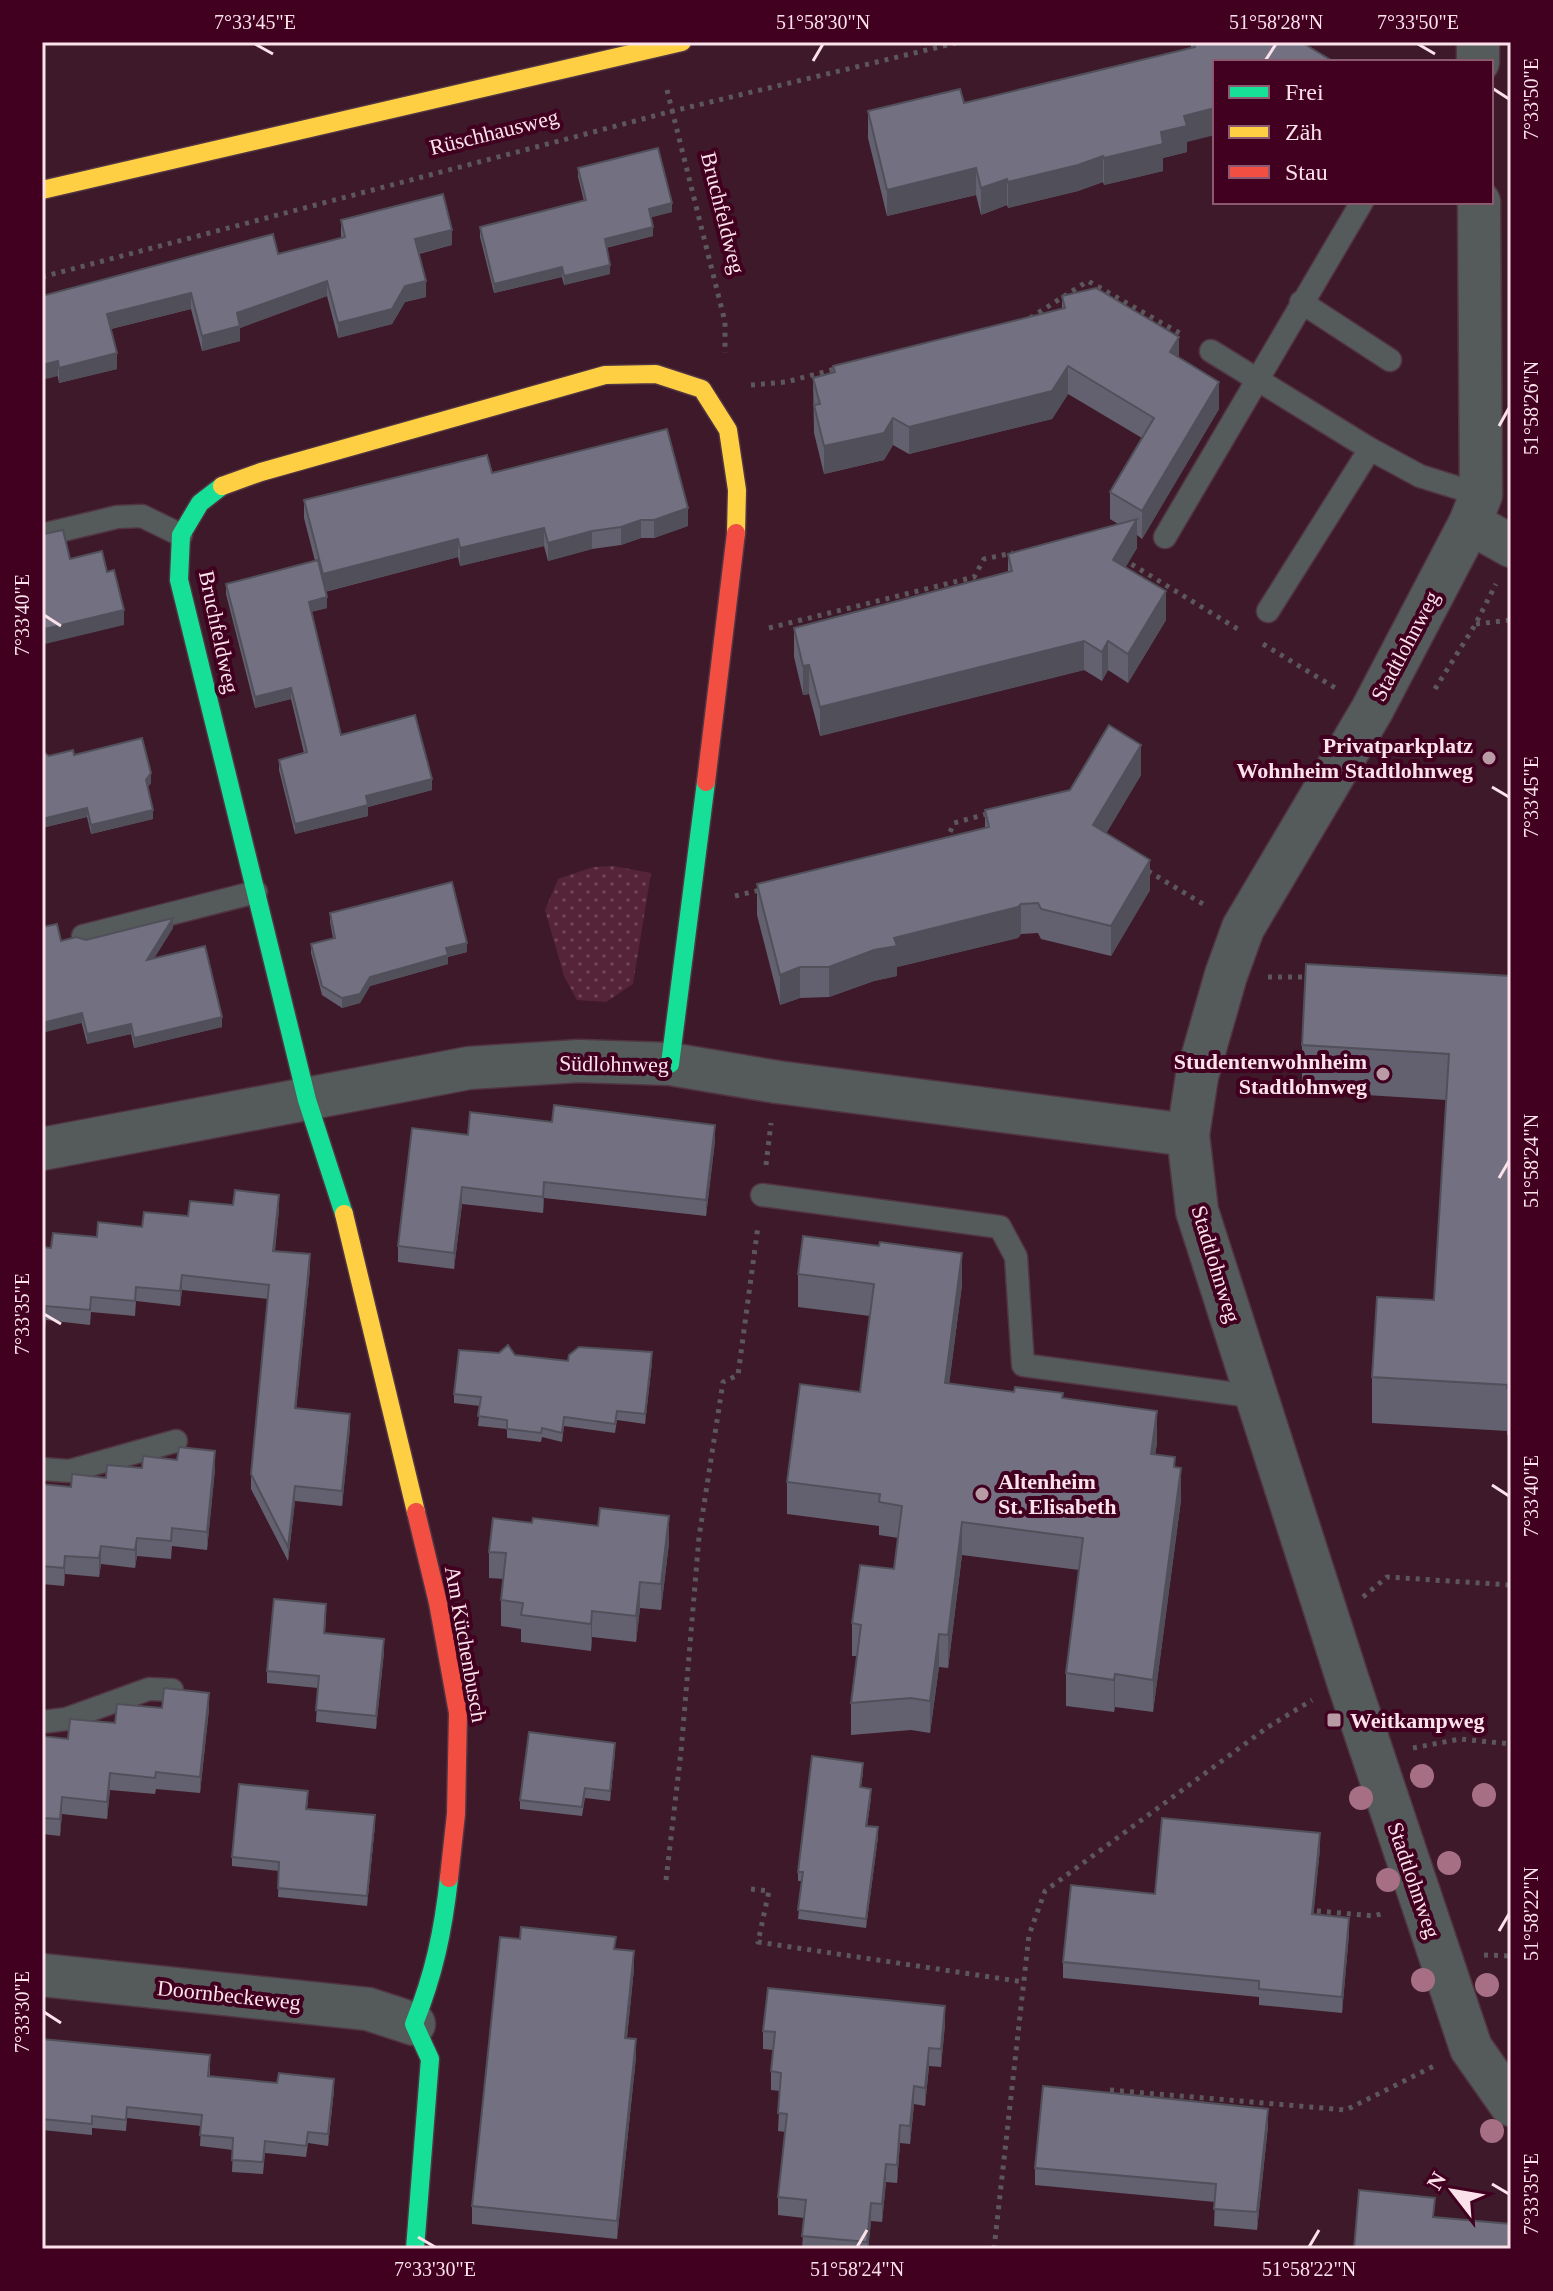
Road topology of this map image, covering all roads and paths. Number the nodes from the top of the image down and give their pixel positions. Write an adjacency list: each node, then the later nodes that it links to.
1 (682, 42): 3 (street, Rüschhausweg)
2 (960, 42): 4 (path, Rüschhausweg)
3 (658, 47): 4 (path, Bruchfeldweg); 5 (street, Rüschhausweg)
4 (673, 111): 8 (path, Rüschhausweg); 15 (path, Bruchfeldweg)
5 (42, 190)
6 (1361, 204): 9 (lane)
7 (1479, 204): 17 (street, Stadtlohnweg)
8 (42, 277)
9 (1301, 302): 12 (lane); 14 (lane)
10 (1024, 322): 11 (path)
11 (1211, 351): 14 (lane)
12 (1390, 360)
13 (846, 367): 15 (path)
14 (1256, 379): 16 (lane); 20 (lane)
15 (702, 389): 19 (street, Bruchfeldweg); 28 (street)
16 (1370, 449): 17 (lane); 24 (lane)
17 (1476, 509): 21 (street); 30 (street, Stadtlohnweg)
18 (42, 535): 19 (lane)
19 (181, 535): 35 (street, Bruchfeldweg)
20 (1165, 537)
21 (1511, 546)
22 (1027, 549): 28 (path)
23 (1112, 553): 27 (path)
24 (1268, 611)
25 (1511, 620): 26 (path)
26 (1475, 625)
27 (1249, 636)
28 (723, 639): 36 (street)
29 (1262, 644): 30 (path)
30 (1372, 710): 37 (street, Stadtlohnweg)
31 (993, 813): 32 (path)
32 (944, 845)
33 (1138, 865): 37 (path)
34 (764, 889): 36 (path)
35 (256, 892): 38 (lane); 43 (street, Bruchfeldweg)
36 (689, 907): 41 (street)
37 (1243, 928): 39 (street, Stadtlohnweg)
38 (83, 936)
39 (1226, 975): 40 (path); 44 (street, Stadtlohnweg)
40 (1325, 977)
41 (670, 1064): 42 (street, Südlohnweg); 43 (street, Südlohnweg)
42 (777, 1082): 44 (street, Südlohnweg); 46 (path)
43 (307, 1100): 45 (street, Südlohnweg); 63 (street, Am Küchenbusch)
44 (1188, 1135): 47 (street, Stadtlohnweg)
45 (42, 1149)
46 (762, 1195): 47 (lane); 57 (path)
47 (1258, 1397): 51 (street, Stadtlohnweg)
48 (176, 1441): 49 (lane)
49 (42, 1469)
50 (1511, 1585): 51 (path)
51 (1330, 1623): 52 (street, Stadtlohnweg)
52 (1348, 1681): 56 (street, Stadtlohnweg); 62 (path)
53 (172, 1690): 54 (lane)
54 (42, 1722)
55 (1511, 1744): 56 (path)
56 (1373, 1756): 59 (street, Stadtlohnweg)
57 (666, 1880)
58 (751, 1889): 62 (path)
59 (1421, 1900): 60 (path); 64 (street, Stadtlohnweg)
60 (1296, 1909)
61 (42, 1975): 63 (street, Doornbeckeweg)
62 (1024, 1982): 68 (path)
63 (414, 2024): 67 (street)
64 (1471, 2048): 65 (path); 66 (street, Stadtlohnweg)
65 (1110, 2090)
66 (1511, 2105)
67 (415, 2249)
68 (994, 2249)

